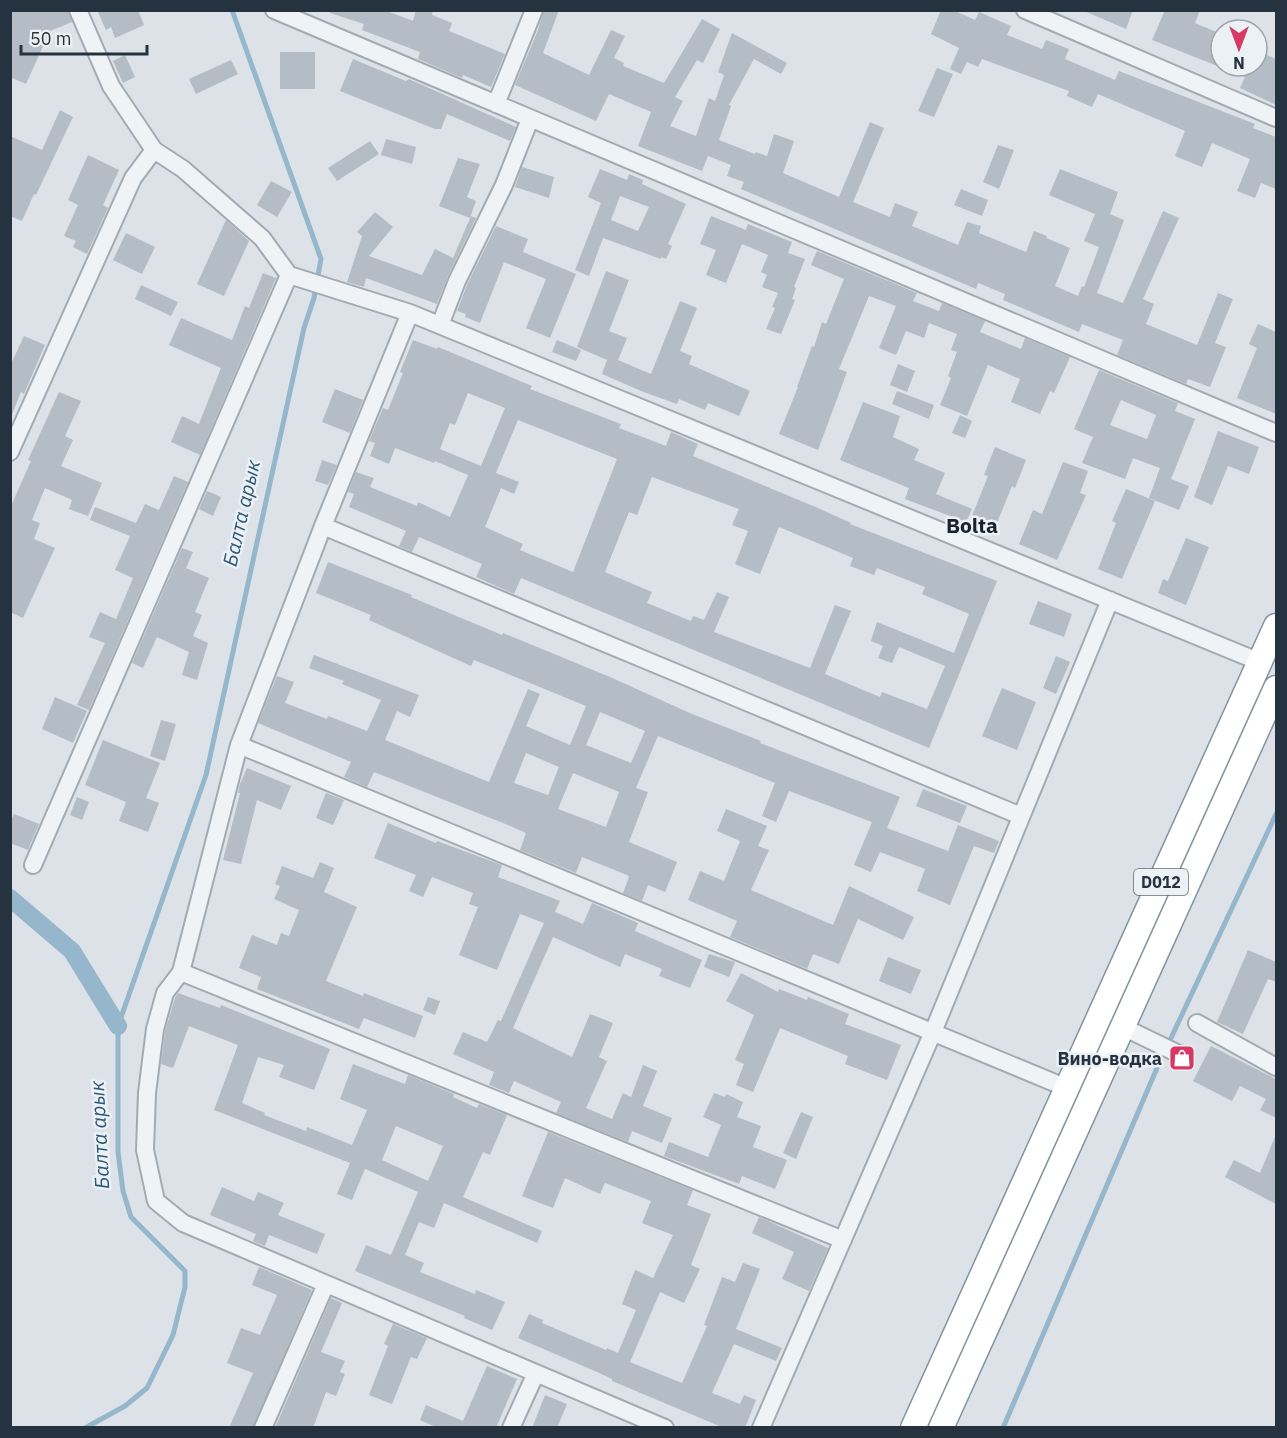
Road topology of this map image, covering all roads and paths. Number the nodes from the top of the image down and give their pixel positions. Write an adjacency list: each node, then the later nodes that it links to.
1 (78, 10): 8 (street)
2 (274, 10): 5 (street)
3 (534, 10): 5 (street)
4 (1025, 10): 6 (street)
5 (496, 104): 7 (street)
6 (1276, 118)
7 (530, 119): 11 (street); 12 (street)
8 (154, 150): 9 (street); 13 (street)
9 (289, 274): 10 (street); 21 (street)
10 (410, 313): 11 (street); 14 (street)
11 (440, 325): 15 (street)
12 (1276, 433)
13 (10, 452)
14 (323, 526): 19 (street); 20 (street)
15 (1110, 600): 17 (street); 20 (street)
16 (1276, 626): 17 (highway, D012)
17 (1260, 662): 28 (highway, D012)
18 (1276, 688): 24 (highway, D012)
19 (239, 745): 22 (street); 25 (street)
20 (1021, 816): 25 (street)
21 (33, 865)
22 (181, 972): 29 (street); 30 (street)
23 (1197, 1023): 27 (street)
24 (1123, 1028): 26 (street); 37 (highway, D012)
25 (933, 1032): 28 (street); 29 (street)
26 (1185, 1058)
27 (1276, 1067)
28 (1067, 1088): 36 (highway, D012)
29 (843, 1240): 35 (street)
30 (326, 1284): 31 (street); 32 (street)
31 (536, 1373): 33 (street); 34 (street)
32 (263, 1428)
33 (511, 1428)
34 (664, 1428)
35 (760, 1428)
36 (914, 1428)
37 (941, 1428)

